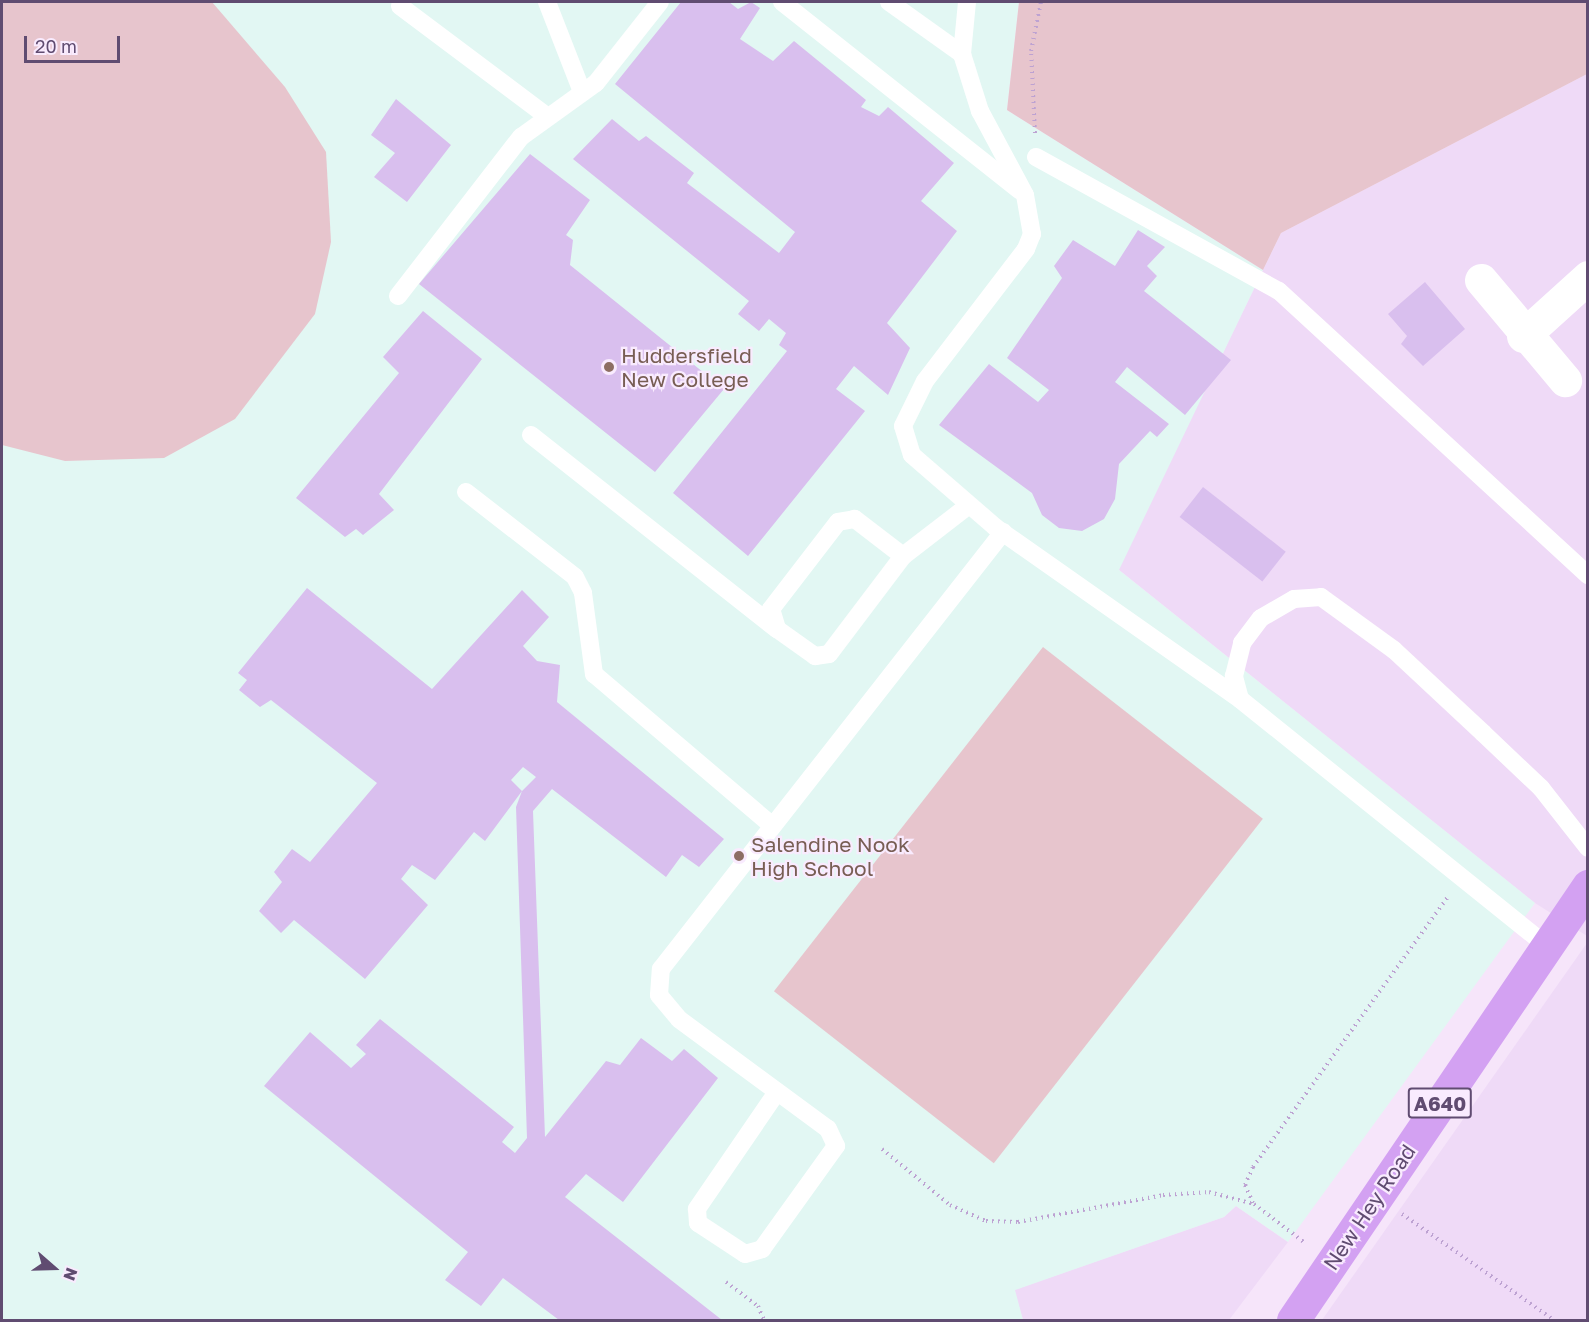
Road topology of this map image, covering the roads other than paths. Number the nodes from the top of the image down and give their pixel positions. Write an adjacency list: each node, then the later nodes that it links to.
1 (547, 2): 8 (lane)
2 (660, 2): 8 (lane)
3 (782, 2): 11 (lane)
4 (889, 2): 7 (lane)
5 (967, 2): 7 (lane)
6 (400, 6): 9 (lane)
7 (962, 54): 11 (lane)
8 (582, 92): 9 (lane)
9 (545, 115): 14 (lane)
10 (1036, 157): 22 (lane)
11 (1026, 195): 19 (lane)
12 (1587, 277): 15 (street)
13 (1481, 280): 15 (street)
14 (398, 296)
15 (1523, 336): 16 (street)
16 (1565, 380)
17 (531, 435): 23 (lane)
18 (466, 492): 25 (lane)
19 (968, 506): 20 (lane); 21 (lane)
20 (1003, 532): 24 (lane); 25 (lane)
21 (903, 556): 23 (lane); 23 (lane)
22 (1587, 575)
23 (777, 629)
24 (1240, 699): 26 (lane); 28 (lane)
25 (770, 824): 29 (lane)
26 (1587, 848)
27 (1587, 886): 28 (highway, New Hey Road / A640)
28 (1547, 946): 30 (highway, New Hey Road / A640)
29 (777, 1092): 29 (lane)
30 (1293, 1320)

